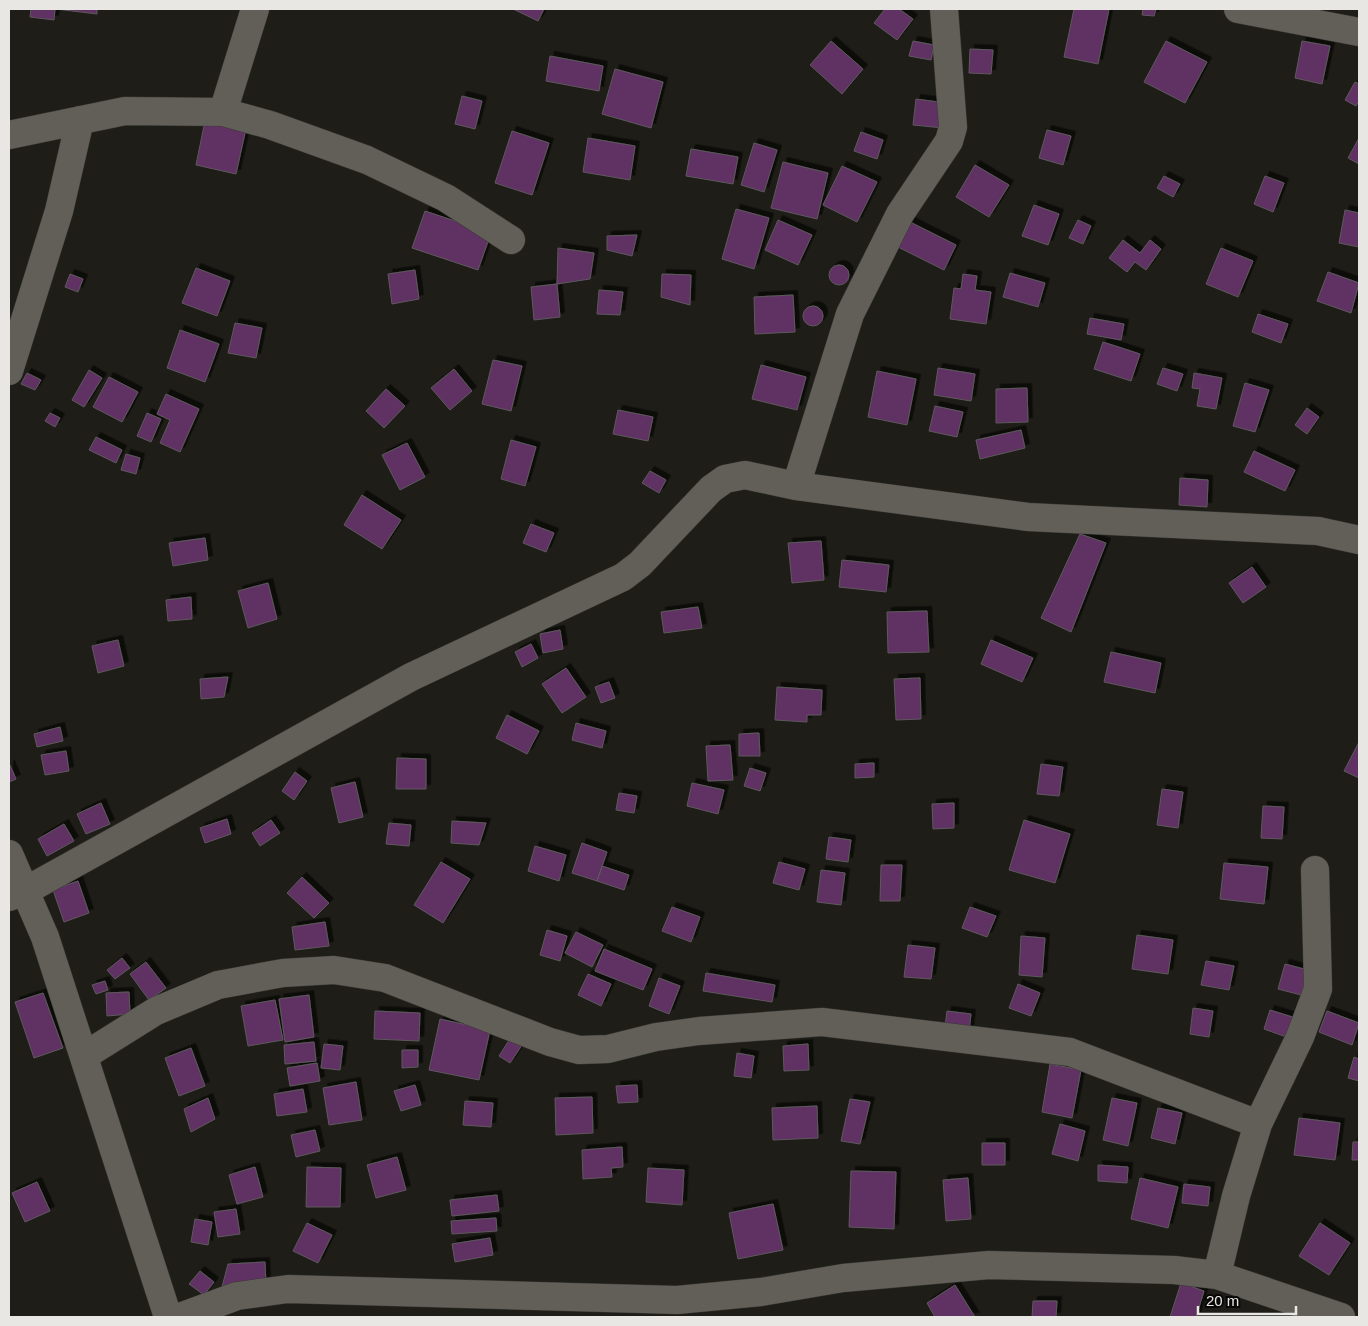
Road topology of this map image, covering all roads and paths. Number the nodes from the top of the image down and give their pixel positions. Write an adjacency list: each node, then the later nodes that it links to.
1 (255, 9): 5 (street)
2 (944, 9): 10 (street)
3 (1238, 9): 4 (street)
4 (1359, 32)
5 (223, 112): 6 (street); 8 (street)
6 (80, 120): 7 (street); 9 (street)
7 (9, 135)
8 (511, 240)
9 (9, 370)
10 (796, 486): 11 (street); 14 (street)
11 (1359, 540)
12 (9, 854): 14 (street)
13 (1315, 870): 16 (street)
14 (18, 894): 15 (street)
15 (84, 1056): 16 (street); 19 (street)
16 (1258, 1124): 17 (street)
17 (1217, 1275): 18 (street); 21 (street)
18 (679, 1308): 20 (street)
19 (168, 1317)
20 (180, 1317)
21 (1341, 1317)

